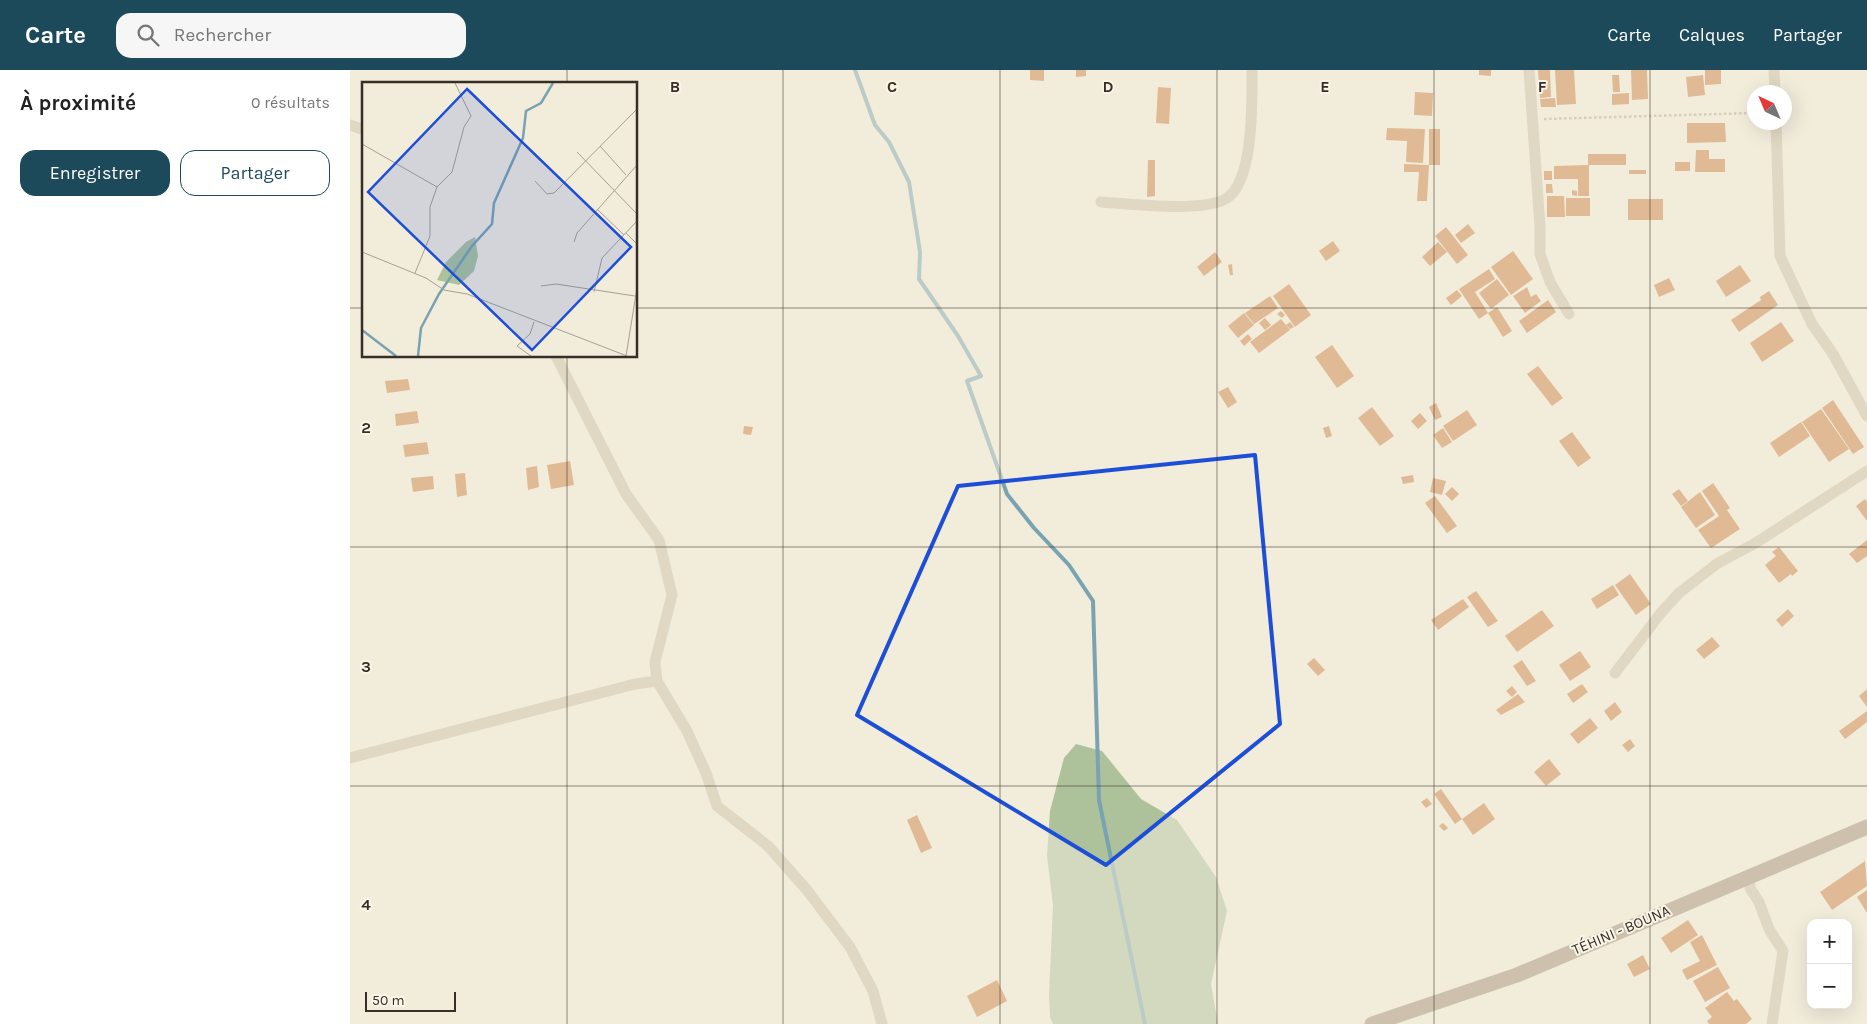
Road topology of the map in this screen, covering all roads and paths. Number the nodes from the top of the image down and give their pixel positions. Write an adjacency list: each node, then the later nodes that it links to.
1 (1252, 70): 10 (street)
2 (1528, 70): 6 (street)
3 (1774, 70): 4 (street)
4 (1775, 85)
5 (1747, 113): 6 (path)
6 (1534, 119): 11 (street)
7 (350, 125): 8 (street)
8 (362, 129)
9 (1776, 130): 13 (street)
10 (1101, 202)
11 (1569, 314)
12 (557, 358): 16 (street)
13 (1867, 416)
14 (1867, 471): 15 (street)
15 (1615, 674)
16 (657, 681): 17 (street); 20 (street)
17 (350, 758)
18 (1867, 827): 19 (street, TÉHINI - BOUNA)
19 (1749, 876): 21 (street, TÉHINI - BOUNA); 22 (street)
20 (882, 1024)
21 (1372, 1024)
22 (1772, 1024)

